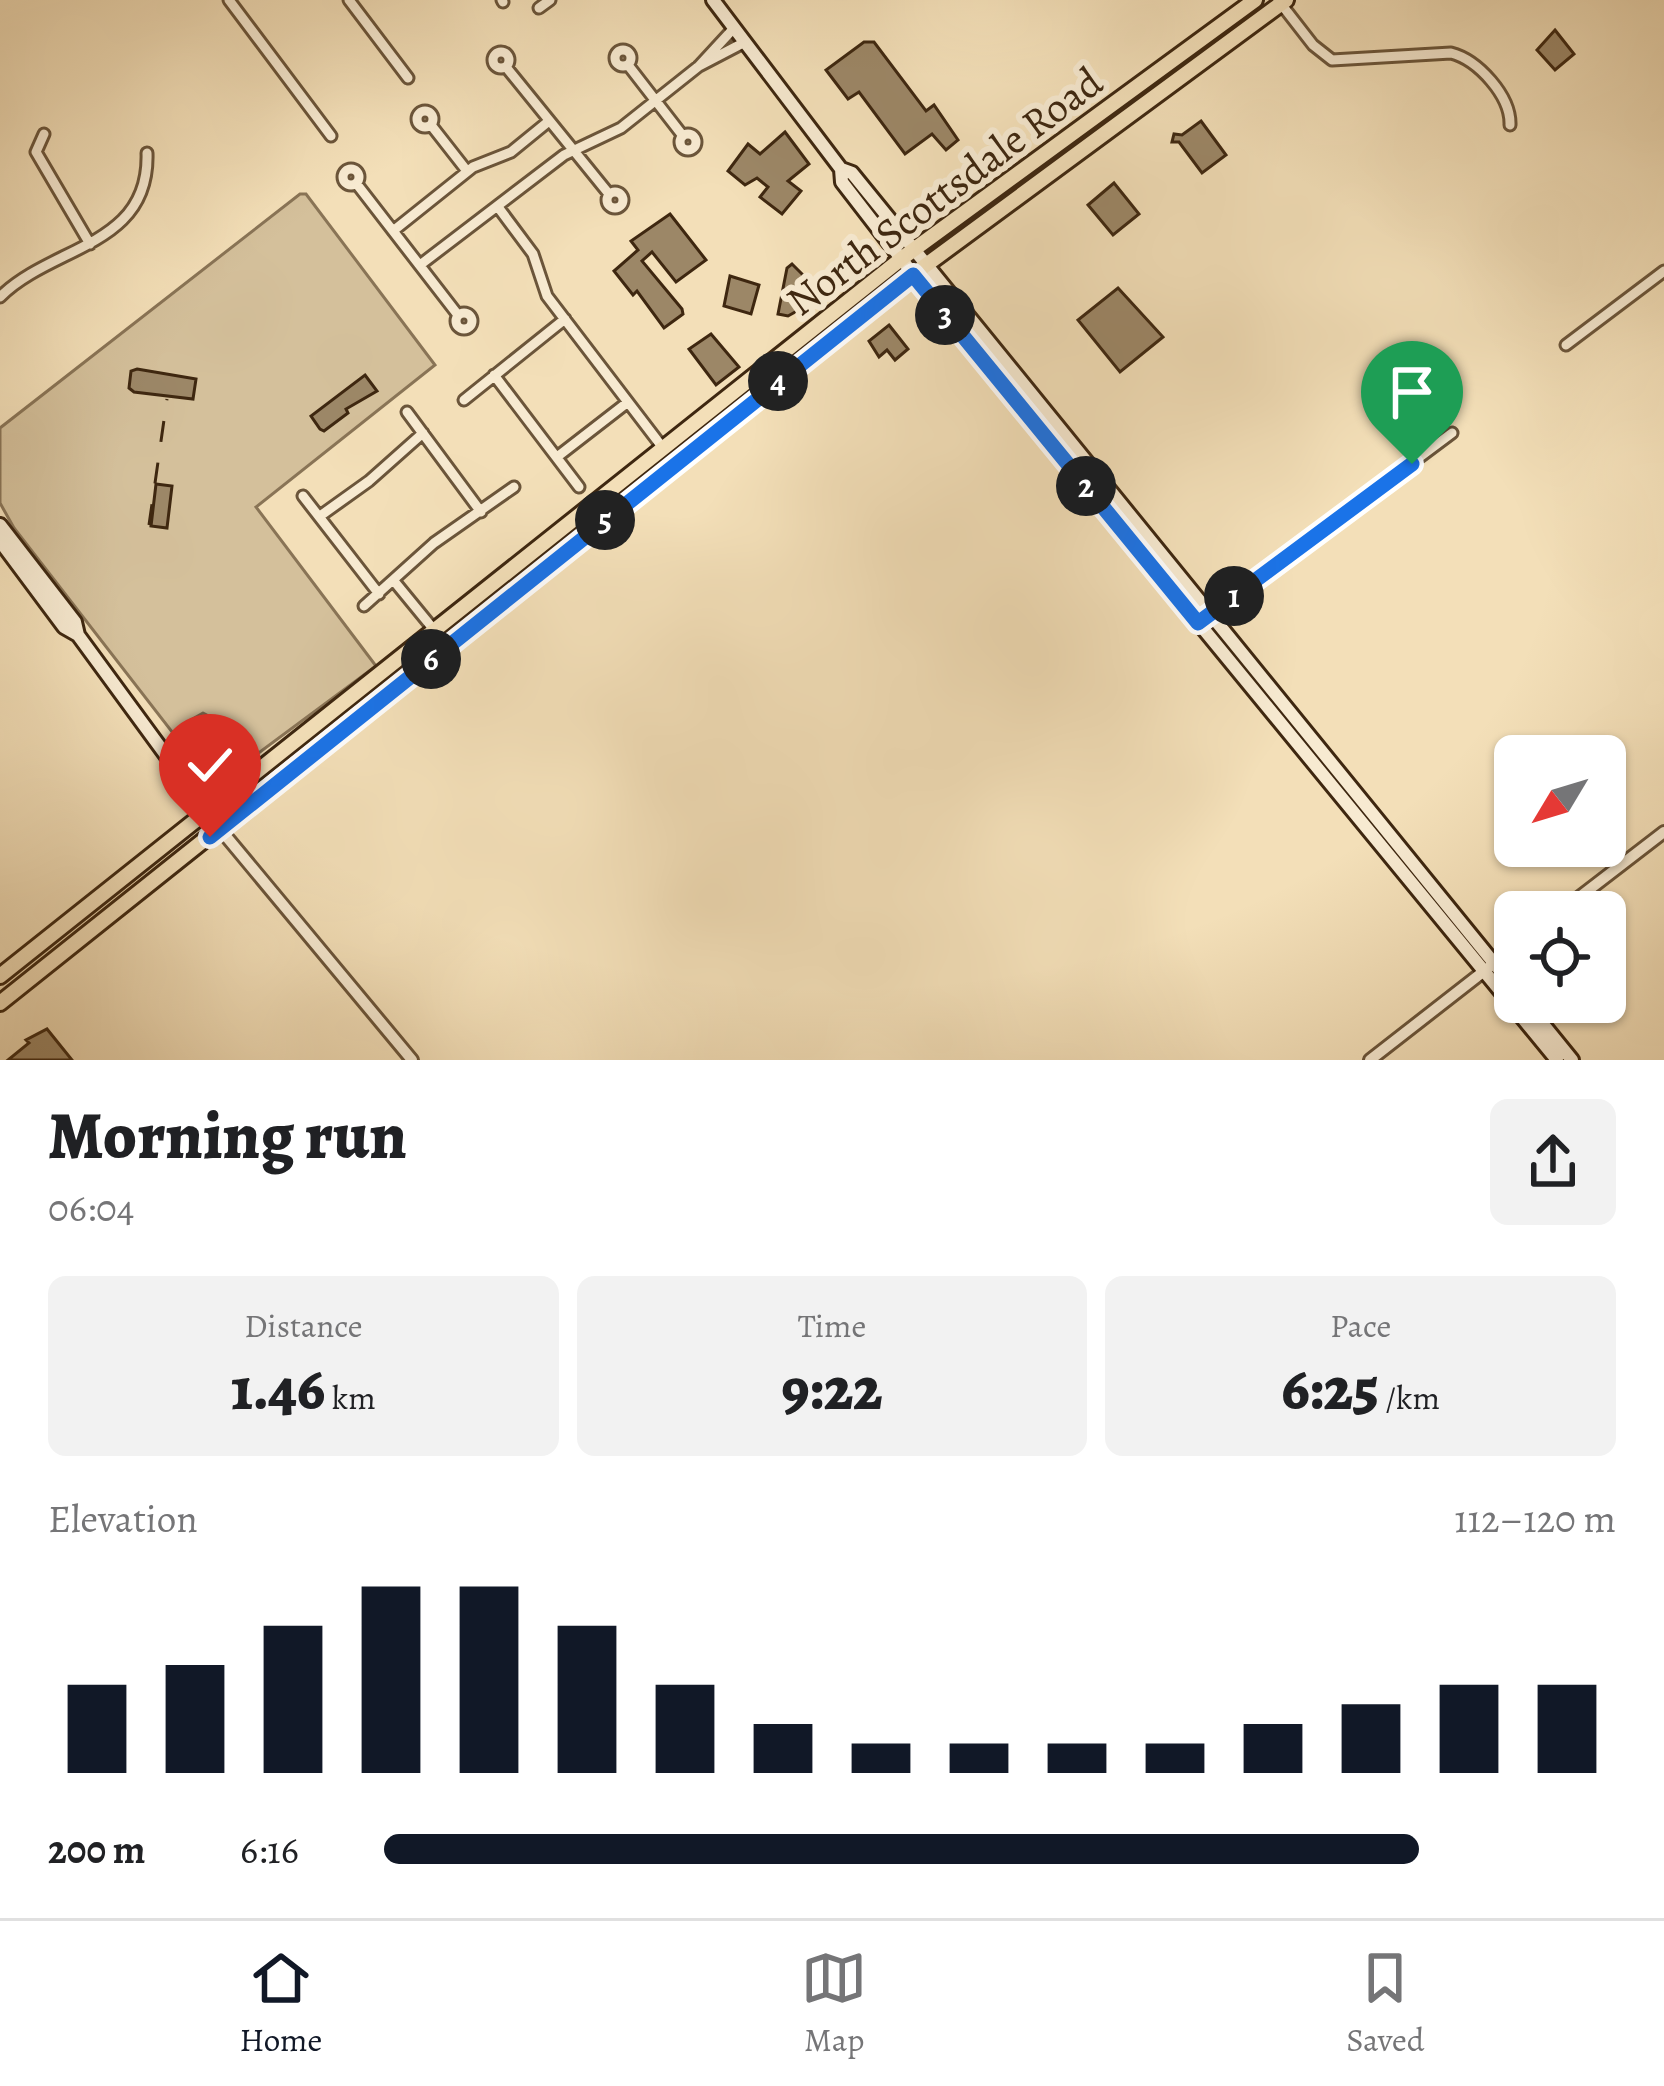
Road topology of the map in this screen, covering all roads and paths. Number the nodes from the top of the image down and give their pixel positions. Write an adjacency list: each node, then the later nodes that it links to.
1 (229, 0): 19 (street)
2 (349, 0): 13 (street)
3 (550, 0): 7 (street)
4 (713, 0): 8 (main road)
5 (1255, 0): 29 (main road, North Scottsdale Road)
6 (1282, 1): 16 (street); 31 (main road, North Scottsdale Road)
7 (539, 8)
8 (734, 28): 9 (main road); 11 (street)
9 (745, 42): 11 (street); 29 (main road)
10 (628, 65): 14 (street)
11 (699, 66): 14 (street)
12 (506, 67): 15 (street)
13 (408, 78)
14 (655, 100): 20 (street); 21 (street)
15 (549, 122): 21 (street); 23 (street)
16 (1510, 124)
17 (430, 125): 23 (street)
18 (44, 134): 28 (street)
19 (331, 136)
20 (683, 136)
21 (573, 149): 25 (street); 26 (street)
22 (147, 153): 28 (street)
23 (467, 171): 27 (street)
24 (356, 183): 27 (street)
25 (609, 194)
26 (498, 207): 30 (street); 35 (street)
27 (393, 231): 30 (street)
28 (90, 244): 33 (street)
29 (907, 255): 31 (main road); 37 (main road, North Scottsdale Road)
30 (420, 265): 34 (street)
31 (919, 271): 39 (main road, North Scottsdale Road); 60 (main road)
32 (1664, 271): 36 (street)
33 (0, 297)
34 (458, 315)
35 (565, 319): 38 (street); 41 (street)
36 (1566, 345)
37 (764, 370): 39 (main road); 46 (main road, North Scottsdale Road)
38 (494, 375): 40 (street); 47 (street)
39 (775, 384): 45 (main road, North Scottsdale Road)
40 (464, 400)
41 (628, 402): 46 (street); 47 (street)
42 (407, 412): 43 (street)
43 (423, 433): 51 (street); 53 (street)
44 (1452, 433): 60 (street)
45 (714, 434): 46 (main road); 52 (main road, North Scottsdale Road)
46 (664, 450): 52 (main road); 61 (main road, North Scottsdale Road)
47 (556, 457): 49 (street)
48 (514, 487): 51 (street)
49 (579, 487)
50 (303, 496): 53 (street)
51 (481, 512): 56 (street)
52 (613, 514): 58 (main road, North Scottsdale Road)
53 (320, 516): 57 (street)
54 (0, 525): 62 (main road)
55 (0, 541): 62 (main road)
56 (394, 581): 57 (street); 61 (street)
57 (379, 594): 59 (street)
58 (507, 599): 61 (main road); 63 (main road, North Scottsdale Road)
59 (364, 606)
60 (1203, 620): 69 (main road)
61 (435, 632): 63 (main road); 64 (main road, North Scottsdale Road)
62 (78, 635): 64 (main road)
63 (378, 700): 65 (main road, North Scottsdale Road)
64 (207, 811): 65 (main road); 71 (main road, North Scottsdale Road)
65 (220, 829): 72 (main road, North Scottsdale Road); 74 (street)
66 (1664, 832): 67 (street)
67 (1587, 891)
68 (1494, 963): 69 (street)
69 (1489, 967): 70 (main road); 75 (street); 76 (main road)
70 (1494, 971)
71 (0, 976)
72 (0, 1003)
73 (1543, 1023): 77 (main road)
74 (412, 1060)
75 (1370, 1060)
76 (1557, 1060)
77 (1572, 1060)

